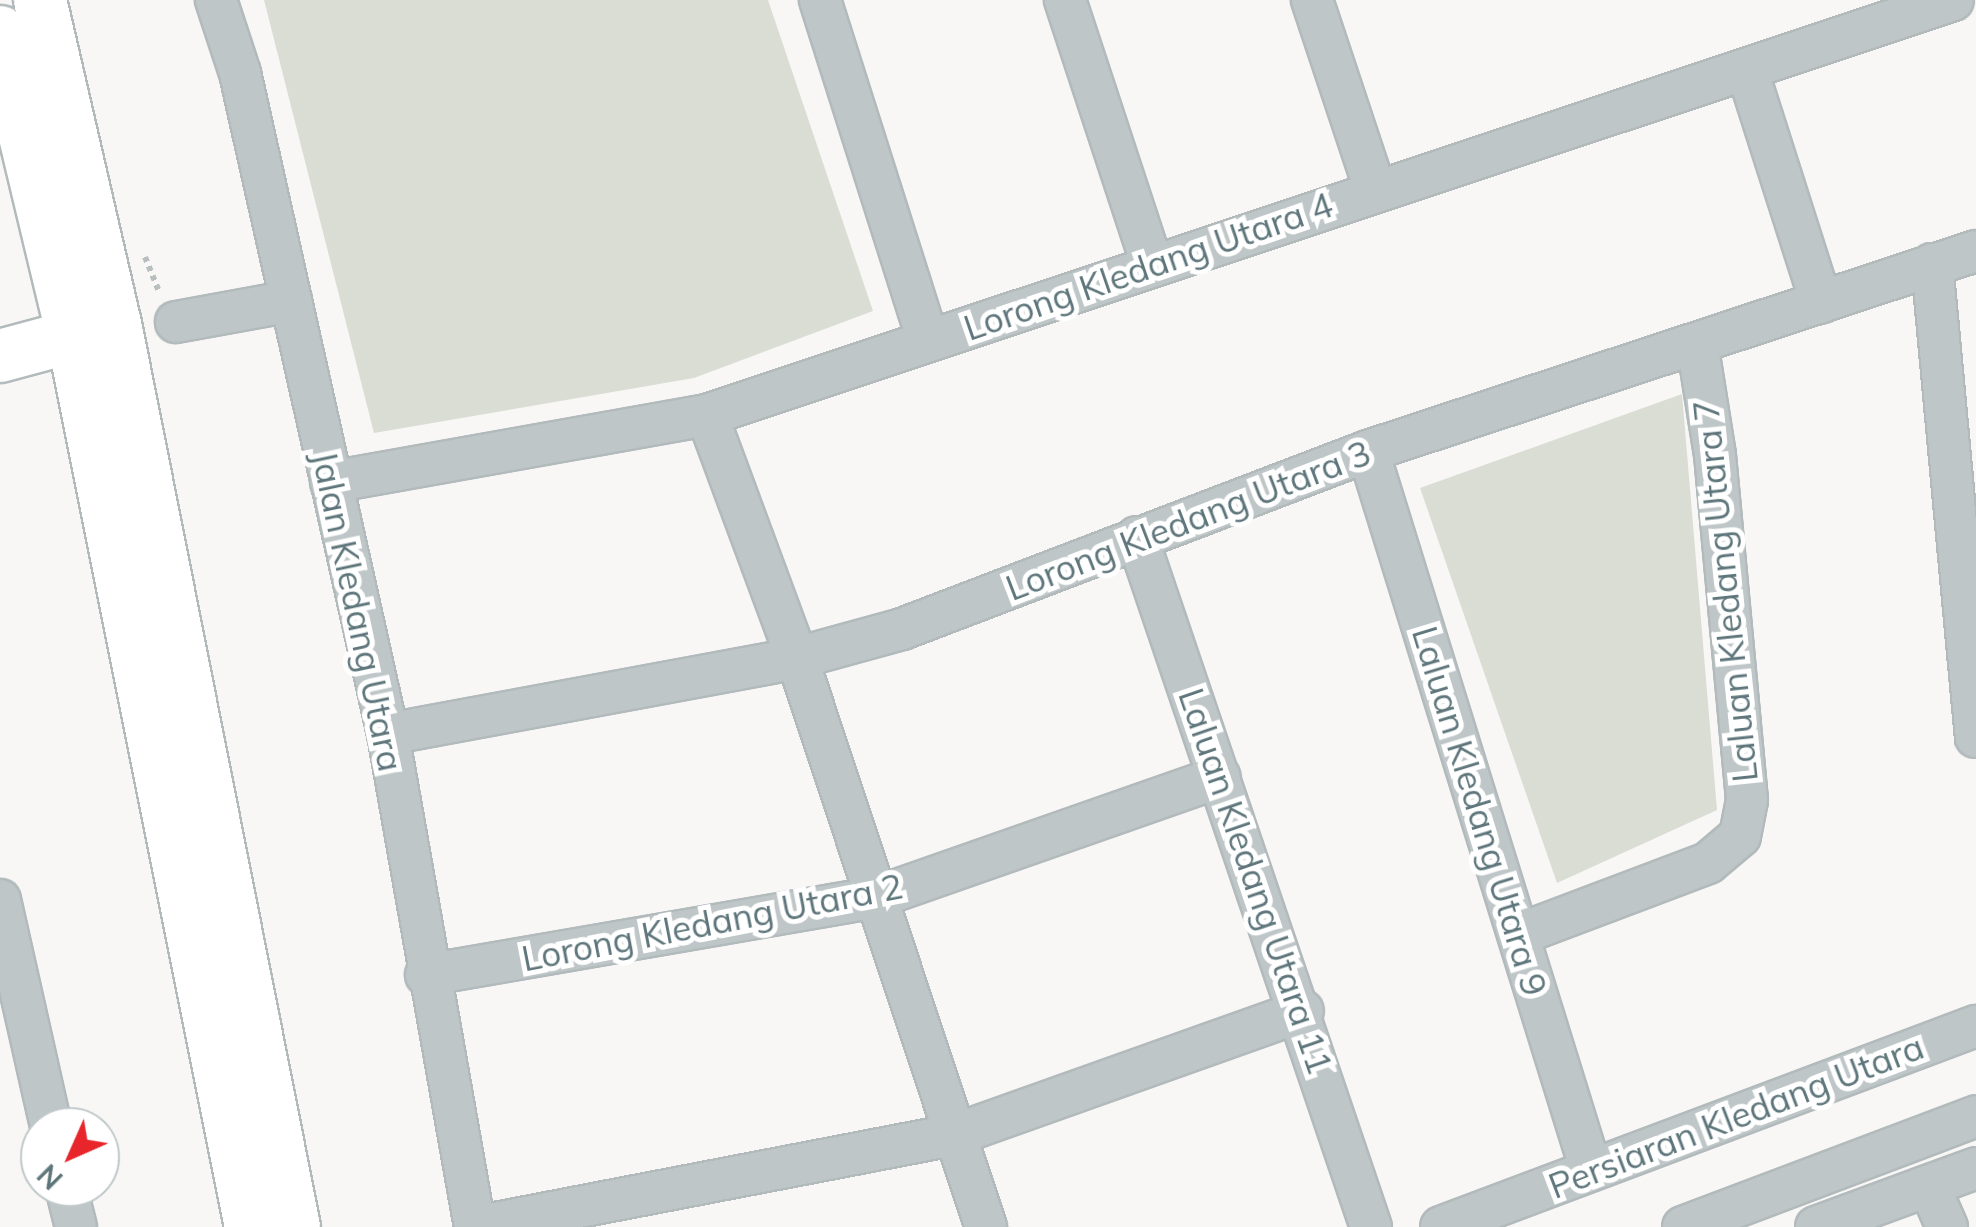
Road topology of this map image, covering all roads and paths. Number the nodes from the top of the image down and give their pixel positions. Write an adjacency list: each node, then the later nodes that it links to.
1 (40, 0): 16 (main road)
2 (216, 0): 13 (street, Jalan Kledang Utara)
3 (820, 0): 17 (street)
4 (1065, 0): 11 (street)
5 (1312, 0): 9 (street)
6 (1953, 0): 8 (street, Lorong Kledang Utara 4)
7 (0, 32): 16 (main road)
8 (1747, 70): 9 (street, Lorong Kledang Utara 4); 14 (street)
9 (1375, 189): 11 (street, Lorong Kledang Utara 4)
10 (1976, 251): 12 (street, Lorong Kledang Utara 3)
11 (1152, 264): 17 (street, Lorong Kledang Utara 4)
12 (1932, 264): 14 (street, Lorong Kledang Utara 3); 26 (street)
13 (291, 301): 15 (street); 22 (street, Jalan Kledang Utara)
14 (1821, 302): 18 (street, Lorong Kledang Utara 3)
15 (176, 322)
16 (94, 331): 19 (main road); 40 (main road); 41 (main road)
17 (928, 340): 20 (street, Lorong Kledang Utara 4)
18 (1697, 344): 21 (street, Lorong Kledang Utara 3); 30 (street, Laluan Kledang Utara 7)
19 (0, 356)
20 (707, 415): 22 (street, Lorong Kledang Utara 4); 24 (street)
21 (1368, 451): 23 (street, Lorong Kledang Utara 3); 30 (street, Laluan Kledang Utara 9)
22 (331, 482): 25 (street, Jalan Kledang Utara)
23 (1136, 537): 24 (street, Lorong Kledang Utara 3); 27 (street, Laluan Kledang Utara 11)
24 (797, 658): 25 (street, Lorong Kledang Utara 3); 28 (street)
25 (388, 734): 31 (street, Jalan Kledang Utara)
26 (1976, 738)
27 (1220, 777): 28 (street, Lorong Kledang Utara 2); 32 (street, Laluan Kledang Utara 11)
28 (877, 898): 31 (street, Lorong Kledang Utara 2); 36 (street)
29 (0, 900): 34 (street)
30 (1520, 934): 38 (street, Laluan Kledang Utara 9)
31 (426, 975): 42 (street, Jalan Kledang Utara)
32 (1302, 1010): 36 (street); 44 (street, Laluan Kledang Utara 11)
33 (1976, 1026): 38 (street, Persiaran Kledang Utara)
34 (47, 1107)
35 (1976, 1116): 46 (street)
36 (957, 1134): 42 (street); 43 (street)
37 (1976, 1168): 39 (street)
38 (1592, 1170): 45 (street, Persiaran Kledang Utara)
39 (1929, 1186): 47 (street); 48 (street)
40 (251, 1227)
41 (294, 1227)
42 (475, 1227)
43 (986, 1227)
44 (1371, 1227)
45 (1440, 1227)
46 (1683, 1227)
47 (1816, 1227)
48 (1946, 1227)

